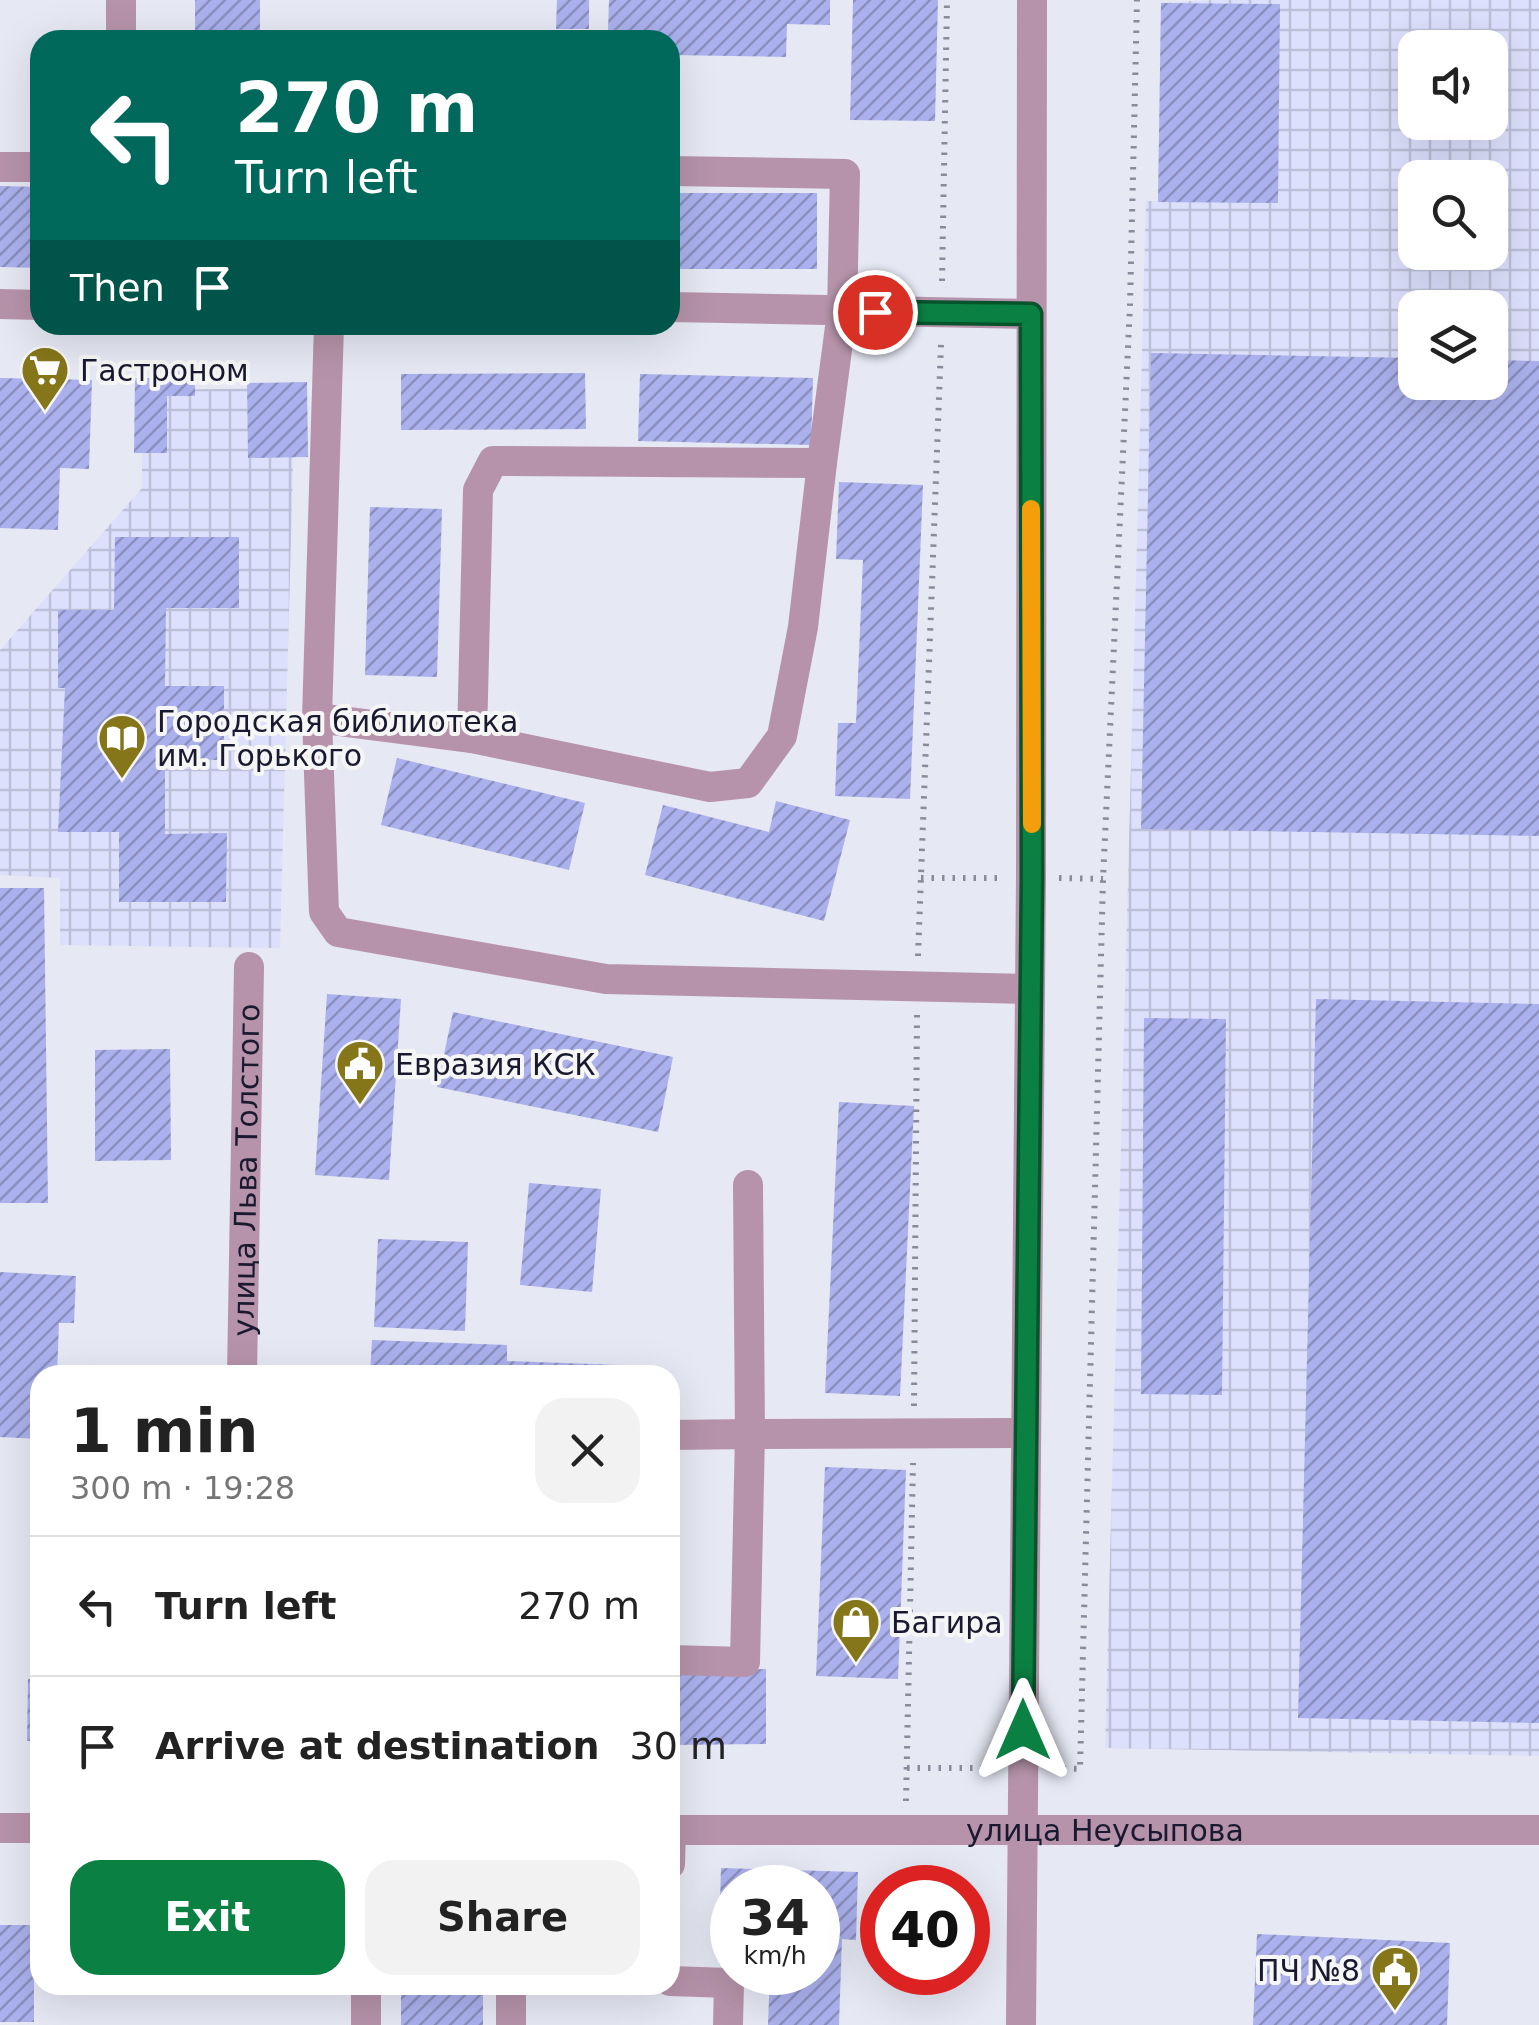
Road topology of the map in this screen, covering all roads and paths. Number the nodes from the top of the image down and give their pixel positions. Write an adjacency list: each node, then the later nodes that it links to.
1 (121, 0): 5 (street)
2 (948, 0): 13 (path)
3 (1032, 0): 14 (street)
4 (1136, 0): 30 (path)
5 (121, 30)
6 (0, 166): 7 (street)
7 (30, 167)
8 (680, 171): 12 (street)
9 (0, 304): 10 (street)
10 (30, 305)
11 (680, 307): 12 (street)
12 (842, 312): 13 (street); 16 (street)
13 (942, 313): 14 (street); 20 (path)
14 (1031, 314): 21 (street)
15 (329, 335): 17 (street)
16 (822, 463): 18 (street); 18 (street)
17 (317, 718): 18 (street); 20 (street)
18 (472, 738)
19 (250, 967): 23 (street, улица Льва Толстого)
20 (917, 987): 21 (street); 27 (path)
21 (1030, 990): 24 (street)
22 (748, 1184): 25 (street)
23 (242, 1365)
24 (1026, 1433): 27 (street); 30 (street)
25 (750, 1434): 26 (street); 27 (street); 28 (street)
26 (680, 1435)
27 (914, 1435): 29 (path)
28 (680, 1660)
29 (906, 1768): 30 (path); 35 (path)
30 (1022, 1768): 36 (street)
31 (0, 1828): 32 (street)
32 (30, 1828)
33 (680, 1830): 35 (street, улица Неусыпова)
34 (1539, 1830): 36 (street, улица Неусыпова)
35 (905, 1832): 36 (street, улица Неусыпова)
36 (1022, 1833): 43 (street)
37 (680, 1981): 42 (street)
38 (366, 1995): 40 (street)
39 (511, 1995): 41 (street)
40 (366, 2025)
41 (510, 2025)
42 (728, 2025)
43 (1021, 2025)

